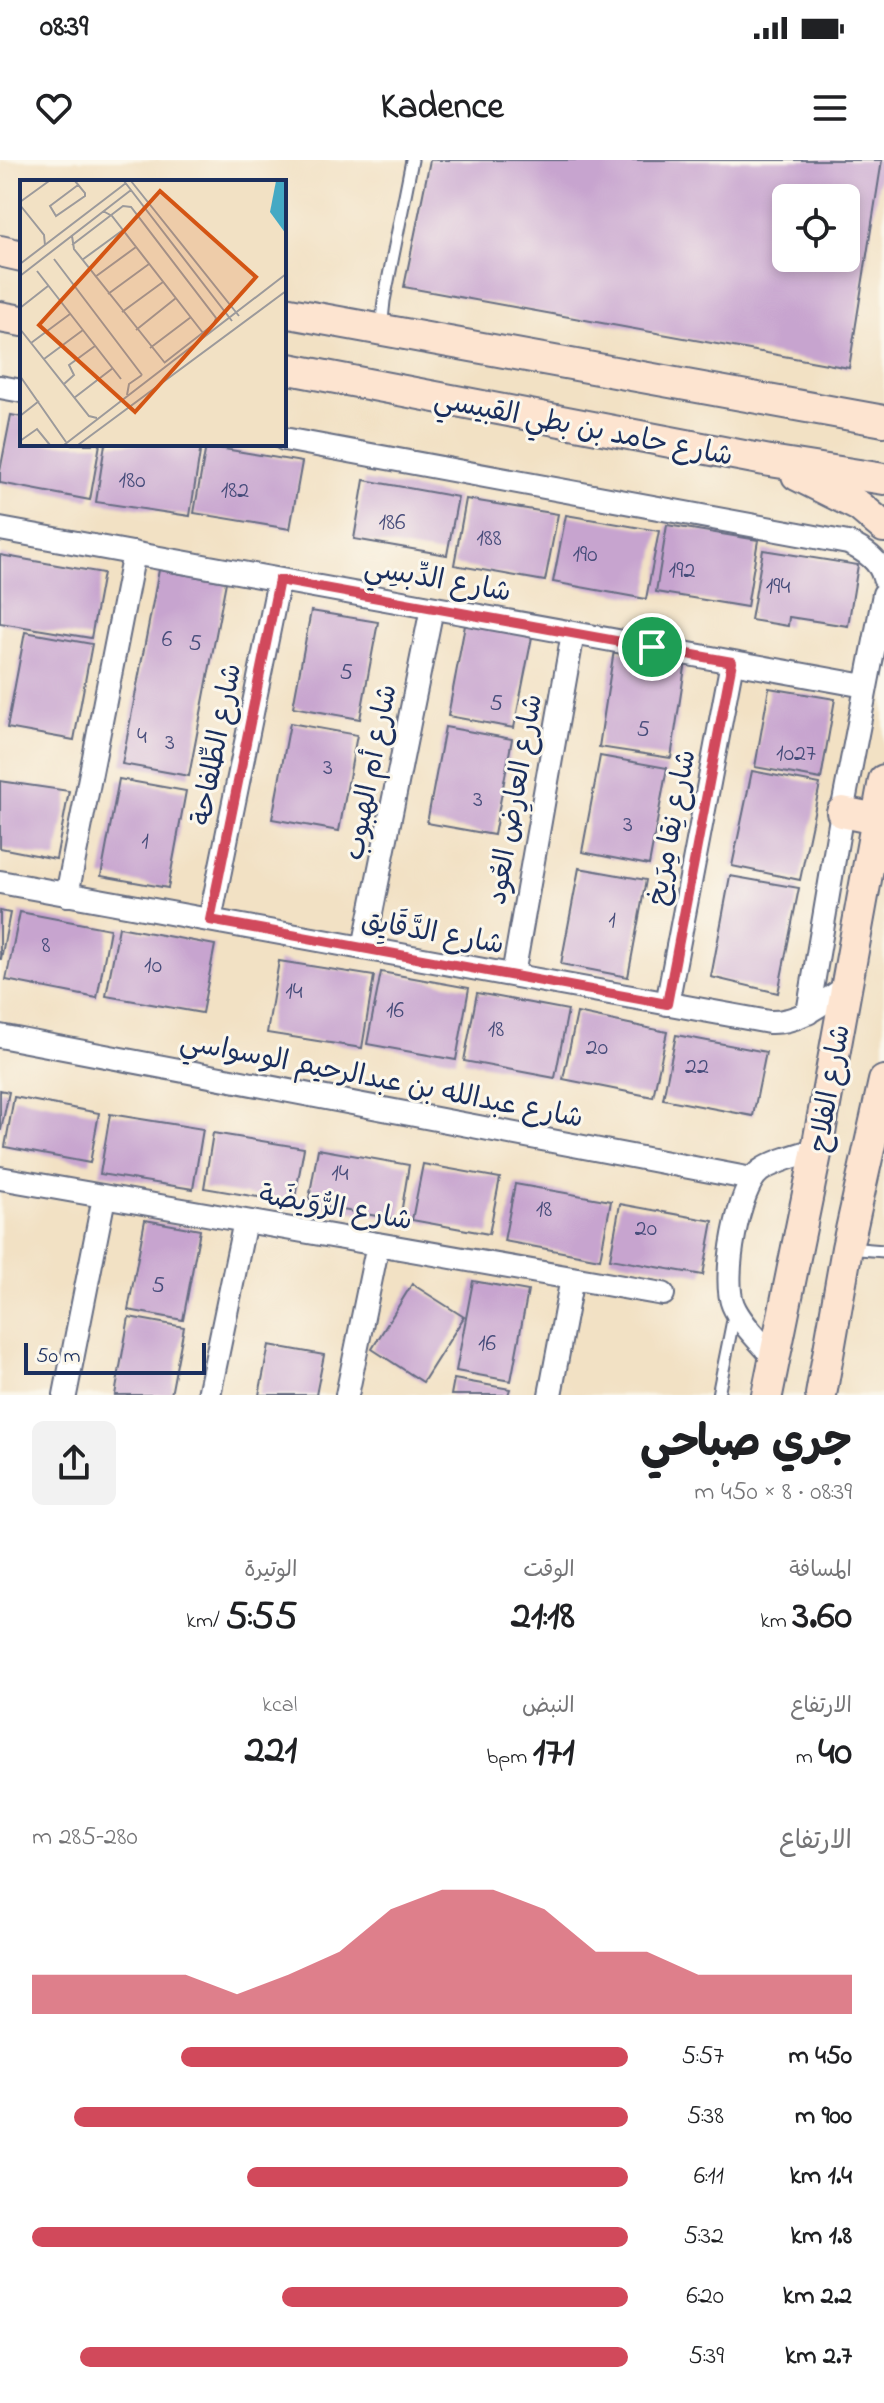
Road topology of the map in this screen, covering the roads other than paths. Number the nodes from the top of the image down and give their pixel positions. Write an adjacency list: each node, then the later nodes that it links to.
1 (412, 160): 9 (lane)
2 (0, 251): 3 (main road)
3 (20, 256)
4 (0, 273): 5 (main road)
5 (20, 276)
6 (286, 312): 9 (main road, شارع حامد بن بطي القبيسي)
7 (0, 317): 8 (main road)
8 (20, 321)
9 (381, 330): 14 (main road, شارع حامد بن بطي القبيسي)
10 (286, 368): 16 (main road, شارع حامد بن بطي القبيسي)
11 (0, 387): 12 (street)
12 (20, 391)
13 (884, 399): 14 (main road)
14 (872, 419)
15 (286, 439): 21 (street)
16 (770, 461): 17 (main road, شارع حامد بن بطي القبيسي); 18 (main road)
17 (884, 479)
18 (884, 527)
19 (0, 529): 20 (street, شارع الدِّبسِي)
20 (134, 553): 22 (street, شارع الدِّبسِي); 32 (street)
21 (884, 578)
22 (279, 580): 24 (street, شارع الدِّبسِي); 33 (street, شارع الطِّلفاحة)
23 (884, 594): 27 (street)
24 (432, 608): 25 (street, شارع الدِّبسِي); 34 (street, شارع أم الهبوب)
25 (573, 633): 26 (street, شارع الدِّبسِي); 35 (street, شارع العارِض العُود)
26 (732, 662): 27 (street, شارع الدِّبسِي); 37 (street, شارع نِقا مِرَيخ)
27 (865, 686): 29 (street)
28 (884, 780): 30 (main road, شارع الفلاح)
29 (842, 812): 30 (main road); 38 (street)
30 (876, 819): 36 (main road, شارع الفلاح)
31 (0, 882): 32 (street, شارع الدَّقَايِق)
32 (67, 895): 33 (street, شارع الدَّقَايِق)
33 (210, 920): 34 (street, شارع الدَّقَايِق)
34 (364, 948): 35 (street, شارع الدَّقَايِق)
35 (513, 975): 37 (street, شارع الدَّقَايِق)
36 (847, 986): 38 (street, شارع الدَّقَايِق); 41 (main road, شارع الفلاح)
37 (667, 1004): 38 (street, شارع الدَّقَايِق)
38 (808, 1013)
39 (0, 1036): 43 (street, شارع عبدالله بن عبدالرحيم الوسواسي)
40 (884, 1081): 47 (main road, شارع الفلاح)
41 (817, 1149): 43 (street); 52 (main road, شارع الفلاح)
42 (0, 1178): 44 (street, شارع الرُّوَيضَة)
43 (752, 1179): 51 (street)
44 (104, 1197): 45 (street, شارع الرُّوَيضَة); 53 (street)
45 (245, 1221): 46 (street, شارع الرُّوَيضَة); 54 (street)
46 (378, 1244): 49 (street, شارع الرُّوَيضَة); 55 (street)
47 (847, 1248): 48 (lane); 59 (main road, شارع الفلاح)
48 (884, 1251)
49 (572, 1278): 50 (street, شارع الرُّوَيضَة); 56 (street)
50 (663, 1294)
51 (735, 1310): 52 (street); 57 (lane)
52 (774, 1358): 58 (main road, شارع الفلاح)
53 (65, 1395)
54 (209, 1395)
55 (347, 1395)
56 (550, 1395)
57 (718, 1395)
58 (767, 1395)
59 (821, 1395)

